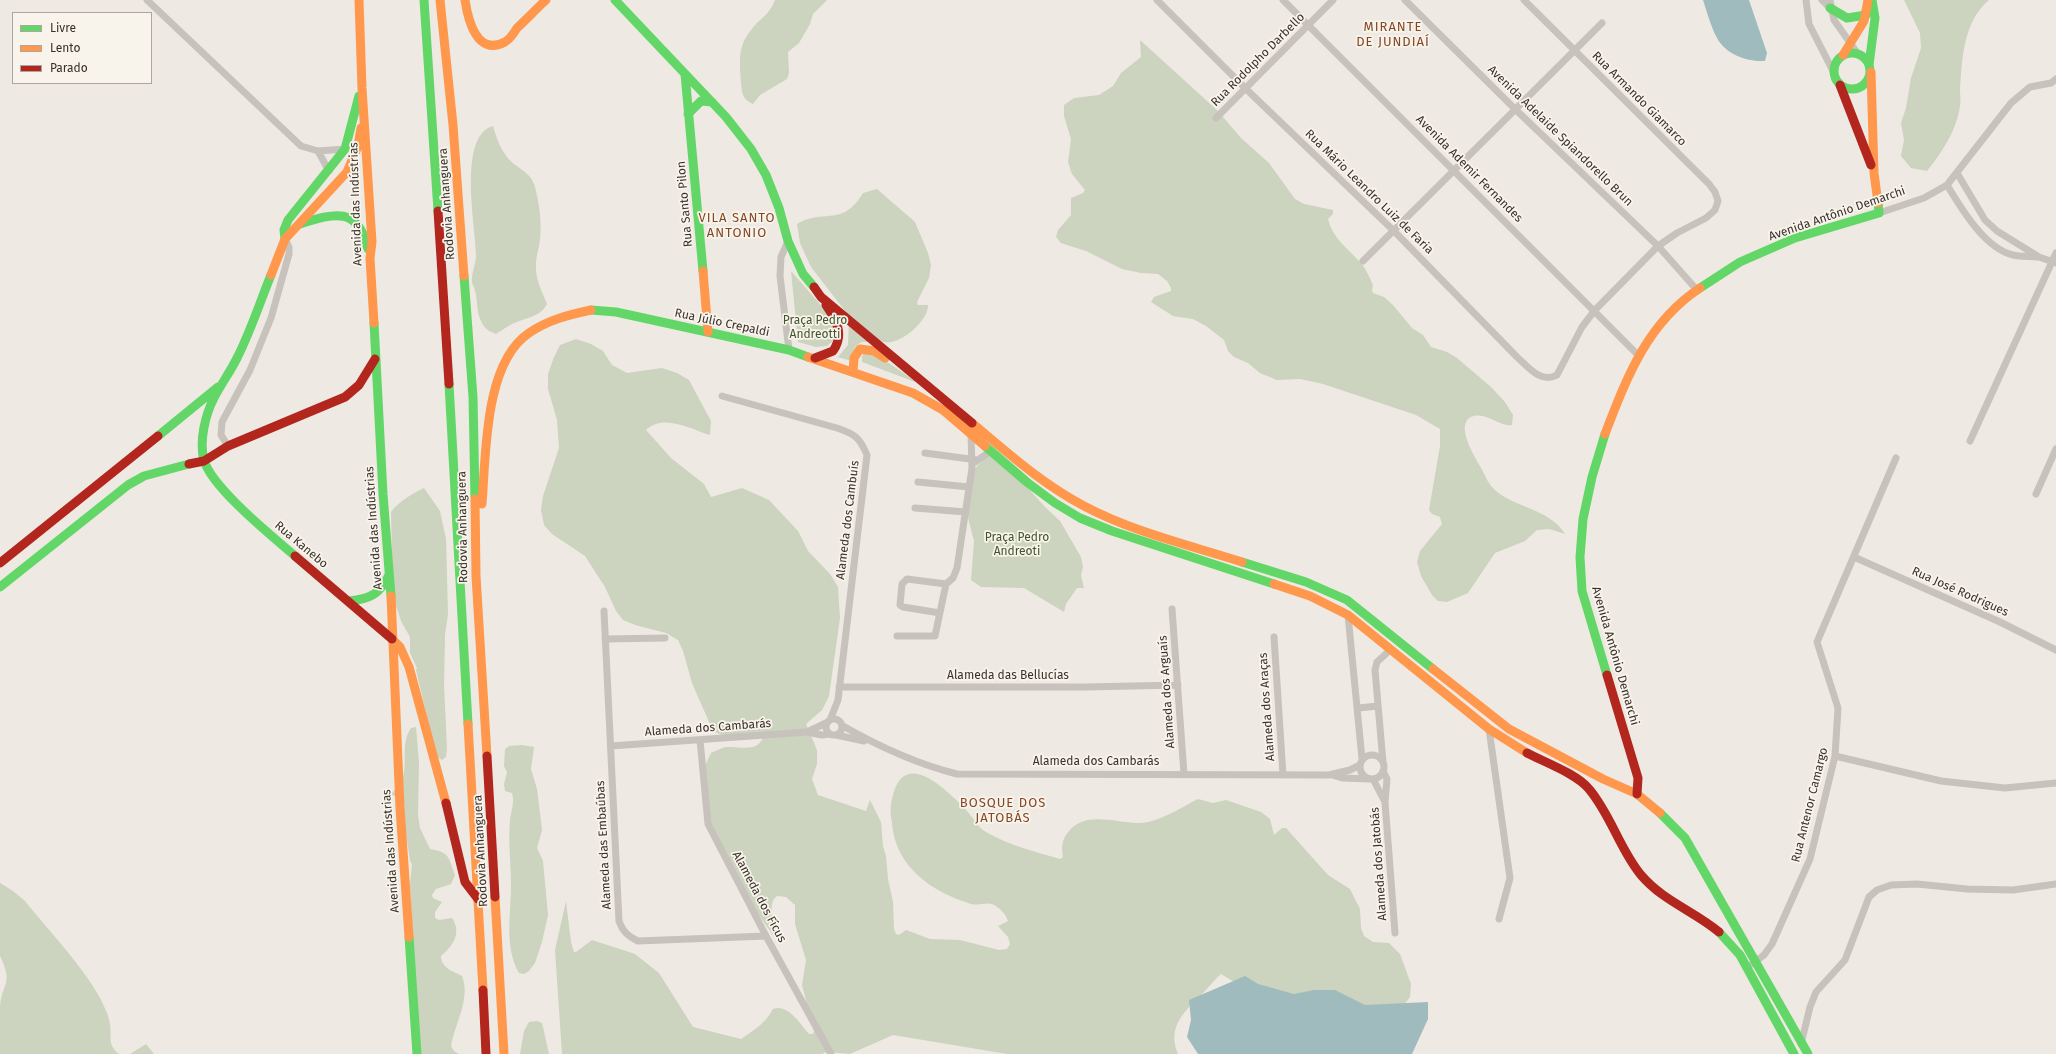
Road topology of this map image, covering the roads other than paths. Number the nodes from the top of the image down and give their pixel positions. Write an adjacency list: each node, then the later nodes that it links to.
1 (147, 0): 38 (street)
2 (359, 0): 30 (main road, Avenida das Indústrias)
3 (424, 0): 127 (main road, Rodovia Anhanguera)
4 (440, 0): 87 (main road, Rodovia Anhanguera)
5 (465, 0): 6 (main road)
6 (546, 0)
7 (615, 0): 27 (main road)
8 (1157, 0): 31 (street, Rua Mário Leandro Luiz de Faria)
9 (1283, 0): 20 (street, Avenida Ademir Fernandes)
10 (1333, 0): 20 (street, Rua Rodolpho Darbello)
11 (1405, 0): 33 (street, Avenida Adelaide Spiandorello Brun)
12 (1524, 0): 22 (street, Rua Armando Giamarco)
13 (1806, 0): 26 (street)
14 (1822, 0): 17 (street)
15 (1868, 0): 18 (main road)
16 (1872, 0): 25 (main road)
17 (1830, 4): 18 (main road); 21 (street)
18 (1866, 15): 21 (main road)
19 (1602, 23): 22 (street)
20 (1308, 25): 31 (street, Rua Rodolpho Darbello); 39 (street, Avenida Ademir Fernandes)
21 (1850, 43): 23 (street); 24 (main road)
22 (1574, 50): 33 (street); 51 (street, Rua Armando Giamarco)
23 (1858, 54): 24 (main road); 25 (main road)
24 (1843, 55): 26 (main road)
25 (1870, 69): 29 (main road); 41 (main road)
26 (1834, 73): 29 (main road)
27 (685, 74): 32 (main road); 34 (main road, Rua Santo Pilon)
28 (2056, 79): 42 (street, Avenida Antônio Demarchi)
29 (1840, 85): 41 (main road)
30 (362, 88): 36 (main road, Avenida das Indústrias); 37 (main road)
31 (1245, 88): 35 (street, Rua Rodolpho Darbello); 48 (street, Rua Mário Leandro Luiz de Faria)
32 (712, 102): 34 (main road); 50 (main road)
33 (1515, 109): 39 (street); 51 (street, Avenida Adelaide Spiandorello Brun)
34 (688, 114): 60 (main road, Rua Santo Pilon)
35 (1216, 118)
36 (363, 119): 45 (main road); 54 (main road, Avenida das Indústrias)
37 (345, 149): 38 (street); 40 (main road)
38 (318, 151): 40 (street)
39 (1454, 170): 48 (street); 59 (street, Avenida Ademir Fernandes)
40 (329, 171): 44 (main road)
41 (1874, 173): 46 (main road)
42 (1957, 173): 43 (street, Avenida Antônio Demarchi); 53 (street)
43 (1946, 185): 46 (street, Avenida Antônio Demarchi); 53 (street)
44 (313, 191): 45 (main road); 49 (main road)
45 (323, 200): 47 (main road)
46 (1879, 213): 57 (main road, Avenida Antônio Demarchi)
47 (299, 224): 49 (main road); 54 (main road)
48 (1394, 230): 55 (street); 59 (street, Rua Mário Leandro Luiz de Faria)
49 (285, 239): 66 (main road); 71 (street)
50 (788, 242): 58 (main road); 61 (street)
51 (1658, 246): 57 (street, Avenida Adelaide Spiandorello Brun); 59 (street)
52 (2056, 253): 56 (street)
53 (2039, 257): 56 (street)
54 (370, 258): 64 (main road, Avenida das Indústrias)
55 (1363, 261)
56 (2054, 262): 70 (street)
57 (1697, 290): 62 (main road, Avenida Antônio Demarchi)
58 (821, 297): 63 (main road); 67 (main road)
59 (1595, 310): 62 (street, Avenida Ademir Fernandes)
60 (708, 332): 61 (main road, Rua Júlio Crepaldi); 87 (main road, Rua Júlio Crepaldi)
61 (789, 350): 63 (main road, Rua Júlio Crepaldi)
62 (1638, 355): 124 (main road, Avenida Antônio Demarchi)
63 (815, 358): 65 (main road, Rua Júlio Crepaldi)
64 (376, 359): 71 (main road); 85 (main road, Avenida das Indústrias)
65 (853, 372): 67 (main road); 69 (main road, Rua Júlio Crepaldi)
66 (222, 383): 77 (main road); 84 (main road)
67 (930, 388): 124 (main road)
68 (722, 396): 103 (street, Alameda dos Cambuís)
69 (971, 434): 73 (main road, Rua Júlio Crepaldi); 76 (street)
70 (1970, 441)
71 (228, 446): 77 (main road)
72 (2056, 449): 80 (street)
73 (991, 451): 76 (street); 94 (main road, Rua Júlio Crepaldi)
74 (925, 453): 76 (street)
75 (1896, 458): 83 (street, Rua Antenor Camargo)
76 (974, 460): 79 (street)
77 (204, 461): 86 (main road); 90 (main road, Rua Kanebo)
78 (918, 482): 79 (street)
79 (969, 488): 82 (street)
80 (2036, 494)
81 (915, 508): 82 (street)
82 (966, 512): 88 (street)
83 (1854, 556): 101 (street, Rua José Rodrigues); 115 (street, Rua Antenor Camargo)
84 (1, 562): 86 (main road)
85 (390, 572): 90 (main road); 98 (main road, Avenida das Indústrias)
86 (15, 575): 89 (main road)
87 (476, 576): 138 (main road, Rodovia Anhanguera)
88 (946, 584): 93 (street); 93 (street)
89 (0, 587)
90 (349, 601): 98 (main road, Rua Kanebo)
91 (1172, 609): 102 (street, Alameda dos Arguaís)
92 (604, 611): 99 (street, Alameda das Embaúbas)
93 (940, 612): 95 (street)
94 (1348, 615): 100 (main road, Rua Júlio Crepaldi); 106 (street)
95 (897, 636)
96 (1274, 637): 120 (street, Alameda dos Araças)
97 (665, 638): 99 (street)
98 (392, 639): 127 (main road, Rua Kanebo); 136 (main road, Avenida das Indústrias)
99 (605, 639): 114 (street, Alameda das Embaúbas)
100 (1390, 650): 105 (street, Alameda dos Jatobás); 109 (main road, Rua Júlio Crepaldi)
101 (2056, 650)
102 (1178, 685): 103 (street, Alameda das Bellucías); 119 (street, Alameda dos Arguaís)
103 (840, 687): 104 (street, Alameda dos Cambuís)
104 (838, 700): 107 (street, Alameda dos Cambuís); 108 (street, Alameda dos Cambuís)
105 (1378, 706): 106 (street); 117 (street, Alameda dos Jatobás)
106 (1358, 708): 116 (street)
107 (829, 721): 108 (street); 110 (street, Alameda dos Cambarás); 111 (street)
108 (842, 724): 111 (street); 113 (street, Alameda dos Cambarás)
109 (1489, 729): 129 (street); 130 (main road, Rua Júlio Crepaldi)
110 (807, 732): 111 (street, Alameda dos Cambarás); 112 (street, Alameda dos Cambarás)
111 (833, 734): 113 (street, Alameda dos Cambarás)
112 (700, 740): 114 (street, Alameda dos Cambarás); 132 (street, Alameda dos Fícus)
113 (868, 741): 119 (street, Alameda dos Cambarás)
114 (611, 746): 132 (street, Alameda das Embaúbas)
115 (1835, 756): 123 (street); 133 (street, Rua Antenor Camargo)
116 (1361, 762): 117 (street); 121 (street, Alameda dos Cambarás); 122 (street)
117 (1383, 762): 118 (street, Alameda dos Jatobás)
118 (1383, 771): 122 (street); 125 (street, Alameda dos Jatobás)
119 (1184, 774): 120 (street, Alameda dos Cambarás)
120 (1283, 775): 121 (street, Alameda dos Cambarás)
121 (1329, 775): 122 (street, Alameda dos Cambarás)
122 (1372, 779): 125 (street)
123 (2056, 783)
124 (1637, 794): 128 (main road)
125 (1385, 802): 131 (street, Alameda dos Jatobás)
126 (2056, 884): 135 (street)
127 (478, 899): 137 (main road, Rodovia Anhanguera)
128 (1728, 915): 130 (main road); 133 (main road)
129 (1499, 919)
130 (1713, 927): 134 (main road, Rua Júlio Crepaldi)
131 (1395, 933)
132 (766, 936): 139 (street, Alameda dos Fícus)
133 (1755, 961): 134 (street, Rua Antenor Camargo); 135 (main road)
134 (1746, 967): 140 (main road, Rua Júlio Crepaldi)
135 (1801, 1045): 141 (main road)
136 (417, 1054)
137 (486, 1054)
138 (504, 1054)
139 (831, 1054)
140 (1794, 1054)
141 (1808, 1054)

